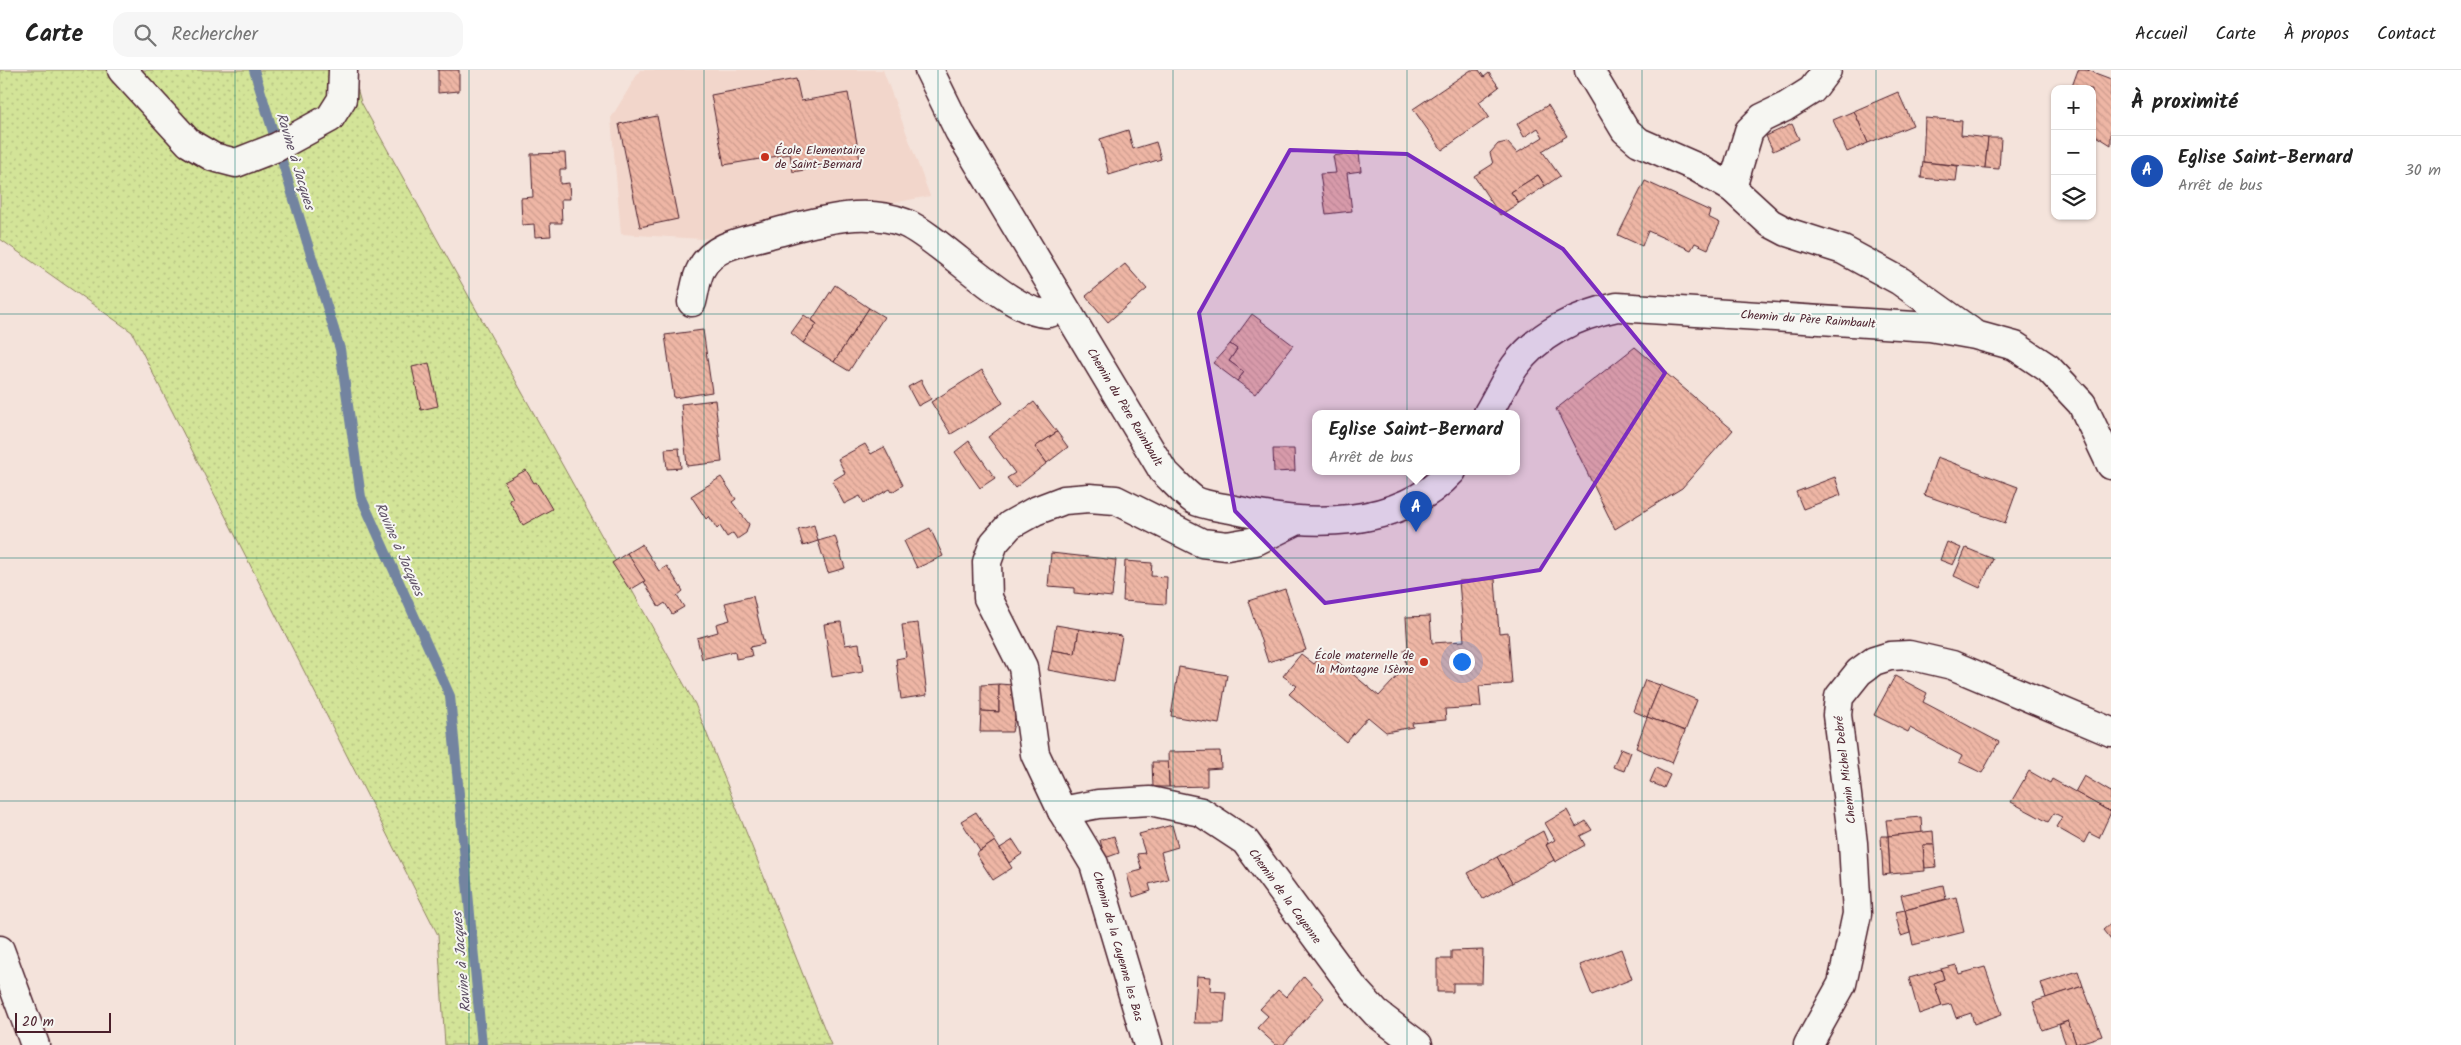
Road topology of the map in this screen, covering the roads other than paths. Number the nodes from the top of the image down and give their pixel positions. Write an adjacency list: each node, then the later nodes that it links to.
1 (122, 70): 2 (street)
2 (343, 70)
3 (929, 70): 8 (street, Chemin du Père Raimbault)
4 (1589, 70): 6 (street)
5 (1827, 70): 6 (street)
6 (1732, 188): 9 (street)
7 (692, 302): 8 (street)
8 (1062, 306): 13 (street, Chemin du Père Raimbault)
9 (1975, 335): 10 (street, Chemin du Père Raimbault); 11 (street, Chemin du Père Raimbault)
10 (1490, 410)
11 (2111, 465)
12 (1448, 475): 13 (street, Chemin du Père Raimbault)
13 (1296, 522): 15 (street, Chemin de la Cayenne les Bas)
14 (2111, 732): 20 (street, Chemin Michel Debré)
15 (1062, 811): 18 (street, Chemin de la Cayenne les Bas); 19 (street, Chemin de la Cayenne)
16 (0, 950): 17 (street)
17 (34, 1045)
18 (1148, 1045)
19 (1418, 1045)
20 (1808, 1045)

